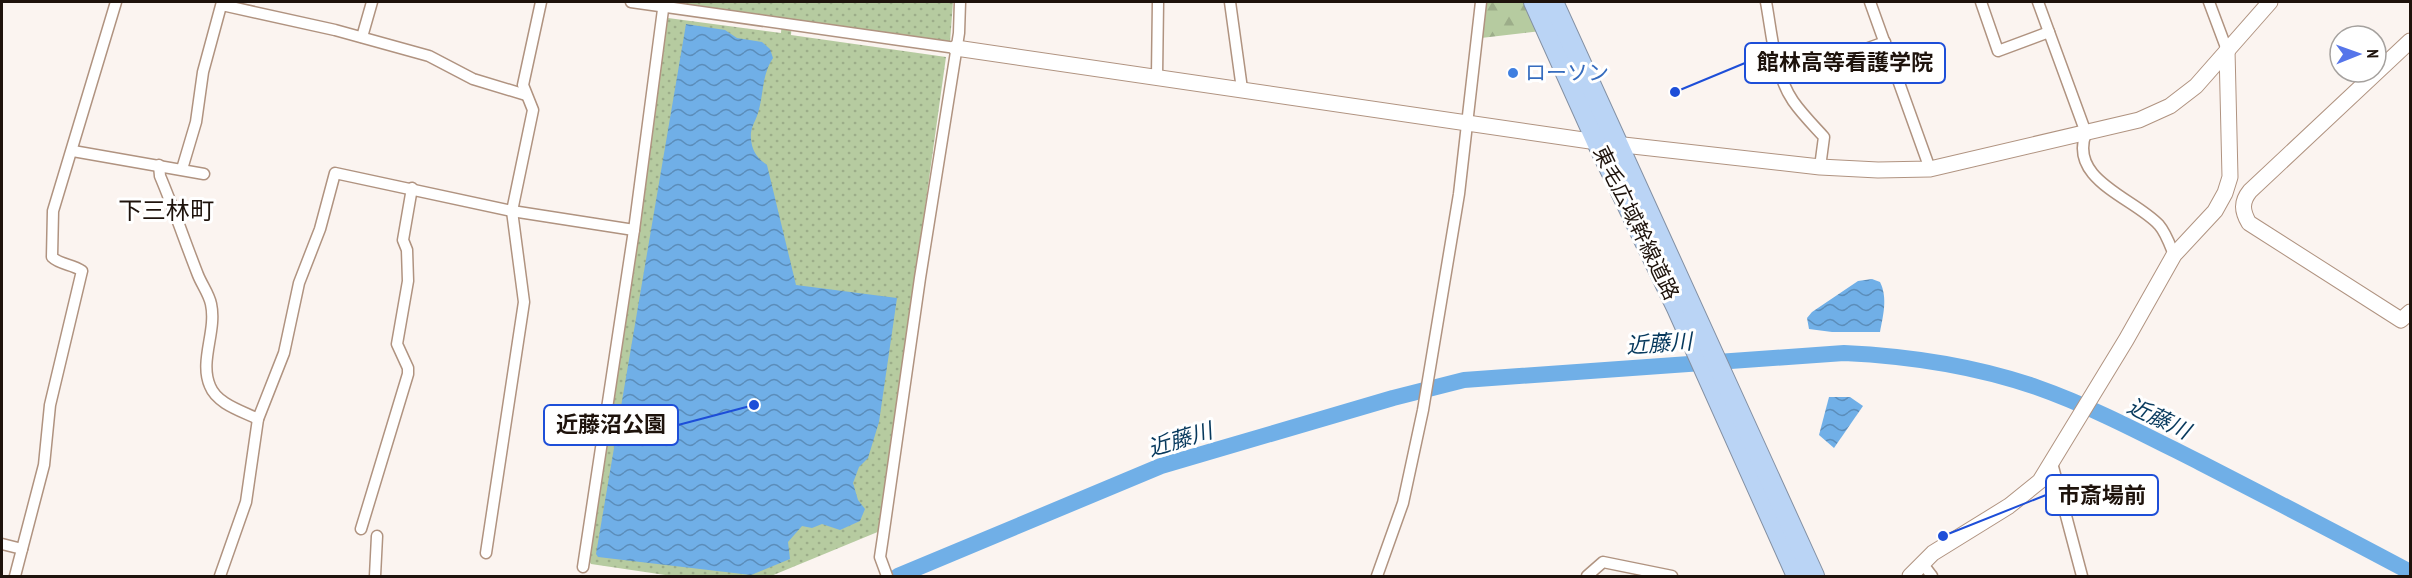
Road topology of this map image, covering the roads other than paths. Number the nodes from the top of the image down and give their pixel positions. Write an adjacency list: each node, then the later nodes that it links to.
1 (116, 2): 33 (street)
2 (372, 2): 20 (street)
3 (541, 2): 28 (street)
4 (632, 2): 18 (street)
5 (960, 2): 23 (street)
6 (1158, 2): 25 (street)
7 (1230, 2): 27 (street)
8 (1481, 2): 29 (street)
9 (1534, 2): 31 (highway, 東毛広域幹線道路)
10 (1553, 2): 32 (highway, 東毛広域幹線道路)
11 (1766, 2): 26 (street)
12 (1870, 2): 22 (street)
13 (1981, 2): 19 (street)
14 (2038, 2): 19 (street)
15 (2209, 2): 24 (street)
16 (2270, 2): 24 (street)
17 (222, 3): 20 (street); 36 (street)
18 (664, 4): 23 (street); 41 (street)
19 (2049, 32): 30 (street)
20 (362, 37): 28 (street)
21 (2410, 41): 43 (street)
22 (1885, 42): 26 (street); 37 (street)
23 (956, 48): 25 (street); 58 (street)
24 (2227, 50): 30 (street); 42 (street)
25 (1157, 76): 27 (street)
26 (1782, 79): 35 (street)
27 (1242, 89): 29 (street)
28 (526, 94): 40 (street)
29 (1466, 123): 31 (street); 59 (street)
30 (2086, 133): 37 (street); 42 (street)
31 (1597, 142): 32 (street); 44 (highway, 東毛広域幹線道路)
32 (1618, 143): 35 (street); 44 (highway, 東毛広域幹線道路)
33 (73, 151): 34 (street); 51 (street)
34 (159, 165): 36 (street); 46 (street)
35 (1820, 167): 37 (street)
36 (182, 169): 38 (street)
37 (1930, 169)
38 (204, 174)
39 (412, 188): 40 (street); 46 (street); 48 (street)
40 (512, 211): 41 (street); 52 (street)
41 (634, 230): 54 (street)
42 (2174, 255): 47 (street)
43 (2410, 312)
44 (1701, 345): 45 (highway, 東毛広域幹線道路)
45 (1716, 377): 62 (highway, 東毛広域幹線道路); 63 (highway, 東毛広域幹線道路)
46 (258, 419): 56 (street)
47 (2052, 463): 53 (street); 66 (street)
48 (361, 529)
49 (377, 536): 57 (street)
50 (2, 544): 51 (street)
51 (22, 549): 55 (street)
52 (486, 553)
53 (1922, 563): 64 (street); 65 (street)
54 (583, 567)
55 (15, 576)
56 (220, 576)
57 (375, 576)
58 (887, 576)
59 (1377, 576)
60 (1587, 576): 61 (street)
61 (1672, 576)
62 (1797, 576)
63 (1814, 576)
64 (1910, 576)
65 (1932, 576)
66 (2082, 576)

